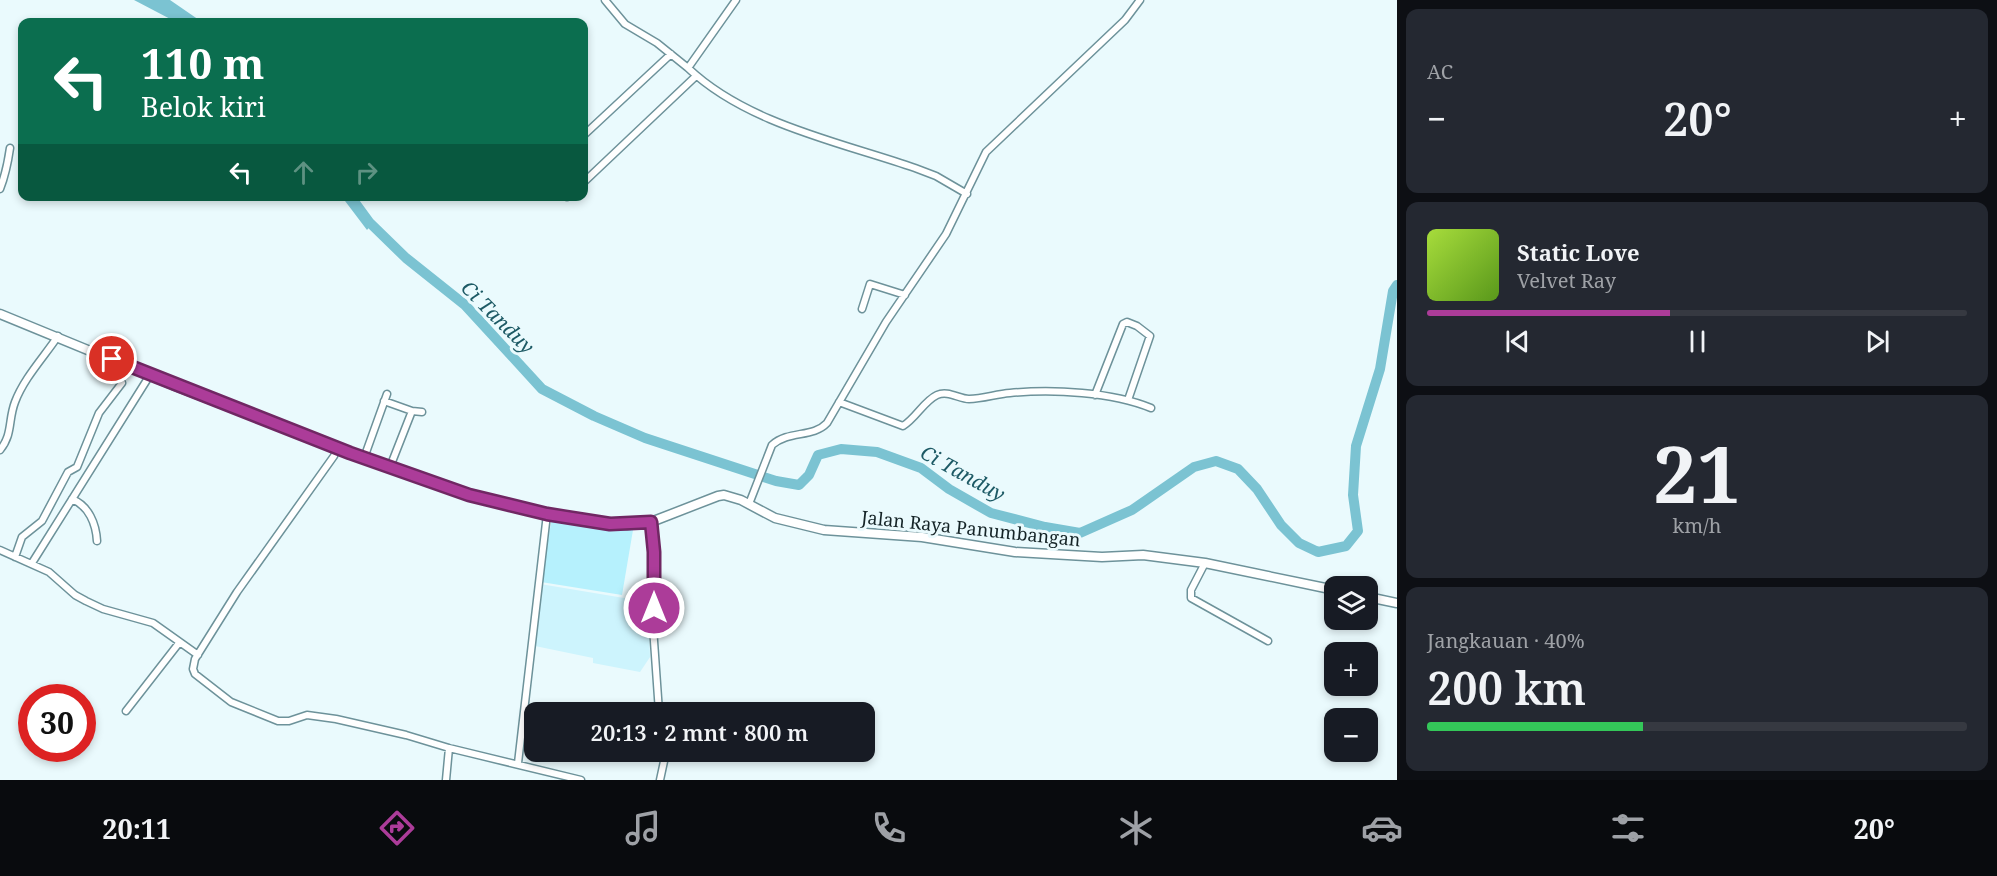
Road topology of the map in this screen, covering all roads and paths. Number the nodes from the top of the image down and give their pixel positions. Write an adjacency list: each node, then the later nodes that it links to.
1 (605, 0): 4 (street)
2 (736, 0): 5 (street)
3 (1140, 0): 11 (street)
4 (671, 54): 5 (street); 7 (street)
5 (688, 68): 6 (street)
6 (696, 76): 9 (street); 11 (street)
7 (588, 131)
8 (10, 148): 10 (street)
9 (588, 178)
10 (0, 189)
11 (967, 194): 12 (street)
12 (905, 295): 13 (street); 22 (street)
13 (862, 309)
14 (0, 314): 15 (main road, Jalan Raya Panumbangan)
15 (58, 336): 16 (main road, Jalan Raya Panumbangan); 27 (street)
16 (150, 375): 26 (main road, Jalan Raya Panumbangan); 30 (street)
17 (122, 384): 36 (street)
18 (387, 394): 21 (street)
19 (1095, 395): 20 (street); 20 (street); 22 (street)
20 (1128, 400): 23 (street)
21 (384, 401): 24 (street); 28 (street)
22 (838, 402): 31 (street)
23 (1151, 408)
24 (412, 411): 25 (street); 29 (street)
25 (422, 412)
26 (337, 448): 28 (main road, Jalan Raya Panumbangan); 44 (street)
27 (0, 450)
28 (364, 458): 29 (main road, Jalan Raya Panumbangan)
29 (390, 467): 32 (main road, Jalan Raya Panumbangan)
30 (72, 499): 34 (street); 37 (street)
31 (749, 504): 33 (main road, Jalan Raya Panumbangan); 38 (main road, Jalan Raya Panumbangan)
32 (547, 514): 33 (main road, Jalan Raya Panumbangan); 49 (street)
33 (651, 522): 45 (street)
34 (97, 541)
35 (0, 550): 36 (street)
36 (15, 557): 37 (street)
37 (32, 563): 43 (street)
38 (1205, 563): 39 (main road, Jalan Raya Panumbangan); 42 (street)
39 (1324, 588)
40 (1378, 599): 41 (main road)
41 (1397, 603)
42 (1269, 641)
43 (179, 643): 44 (street); 46 (street)
44 (198, 655): 47 (street)
45 (658, 702)
46 (126, 711)
47 (449, 748): 49 (street); 50 (street)
48 (664, 762): 52 (street)
49 (518, 763): 51 (street)
50 (446, 780)
51 (581, 780)
52 (660, 780)

